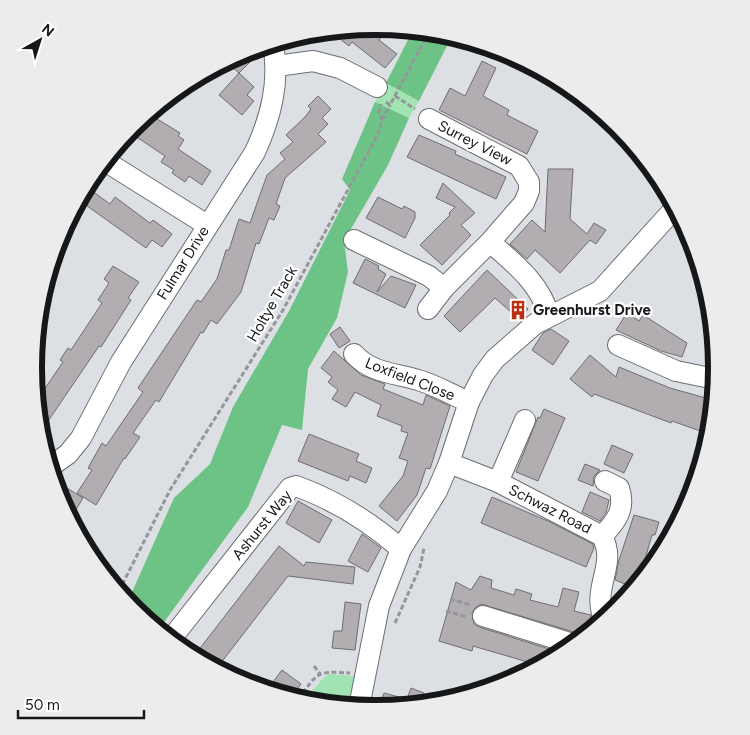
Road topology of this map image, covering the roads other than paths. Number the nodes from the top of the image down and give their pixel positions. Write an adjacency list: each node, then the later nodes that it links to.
1 (274, 51): 2 (street, Fulmar Drive)
2 (277, 66): 3 (street); 7 (street, Fulmar Drive)
3 (376, 87)
4 (429, 119): 9 (street, Surrey View)
5 (111, 164): 7 (street)
6 (670, 214): 12 (street)
7 (207, 225): 18 (street, Fulmar Drive)
8 (354, 240): 10 (street)
9 (490, 242): 10 (street, Surrey View); 12 (street)
10 (444, 288): 11 (street, Surrey View)
11 (428, 310)
12 (549, 316): 16 (street)
13 (618, 346): 15 (street)
14 (354, 354): 16 (street, Loxfield Close)
15 (708, 377)
16 (469, 402): 19 (street)
17 (524, 420): 21 (street, Schwaz Road)
18 (57, 463)
19 (449, 463): 21 (street, Schwaz Road); 23 (street)
20 (605, 481): 22 (street, Schwaz Road)
21 (498, 482): 22 (street, Schwaz Road)
22 (602, 536): 24 (street, Schwaz Road)
23 (401, 549): 26 (street, Ashurst Way); 28 (street)
24 (601, 611)
25 (483, 616): 27 (street)
26 (176, 633)
27 (564, 641)
28 (360, 699)

